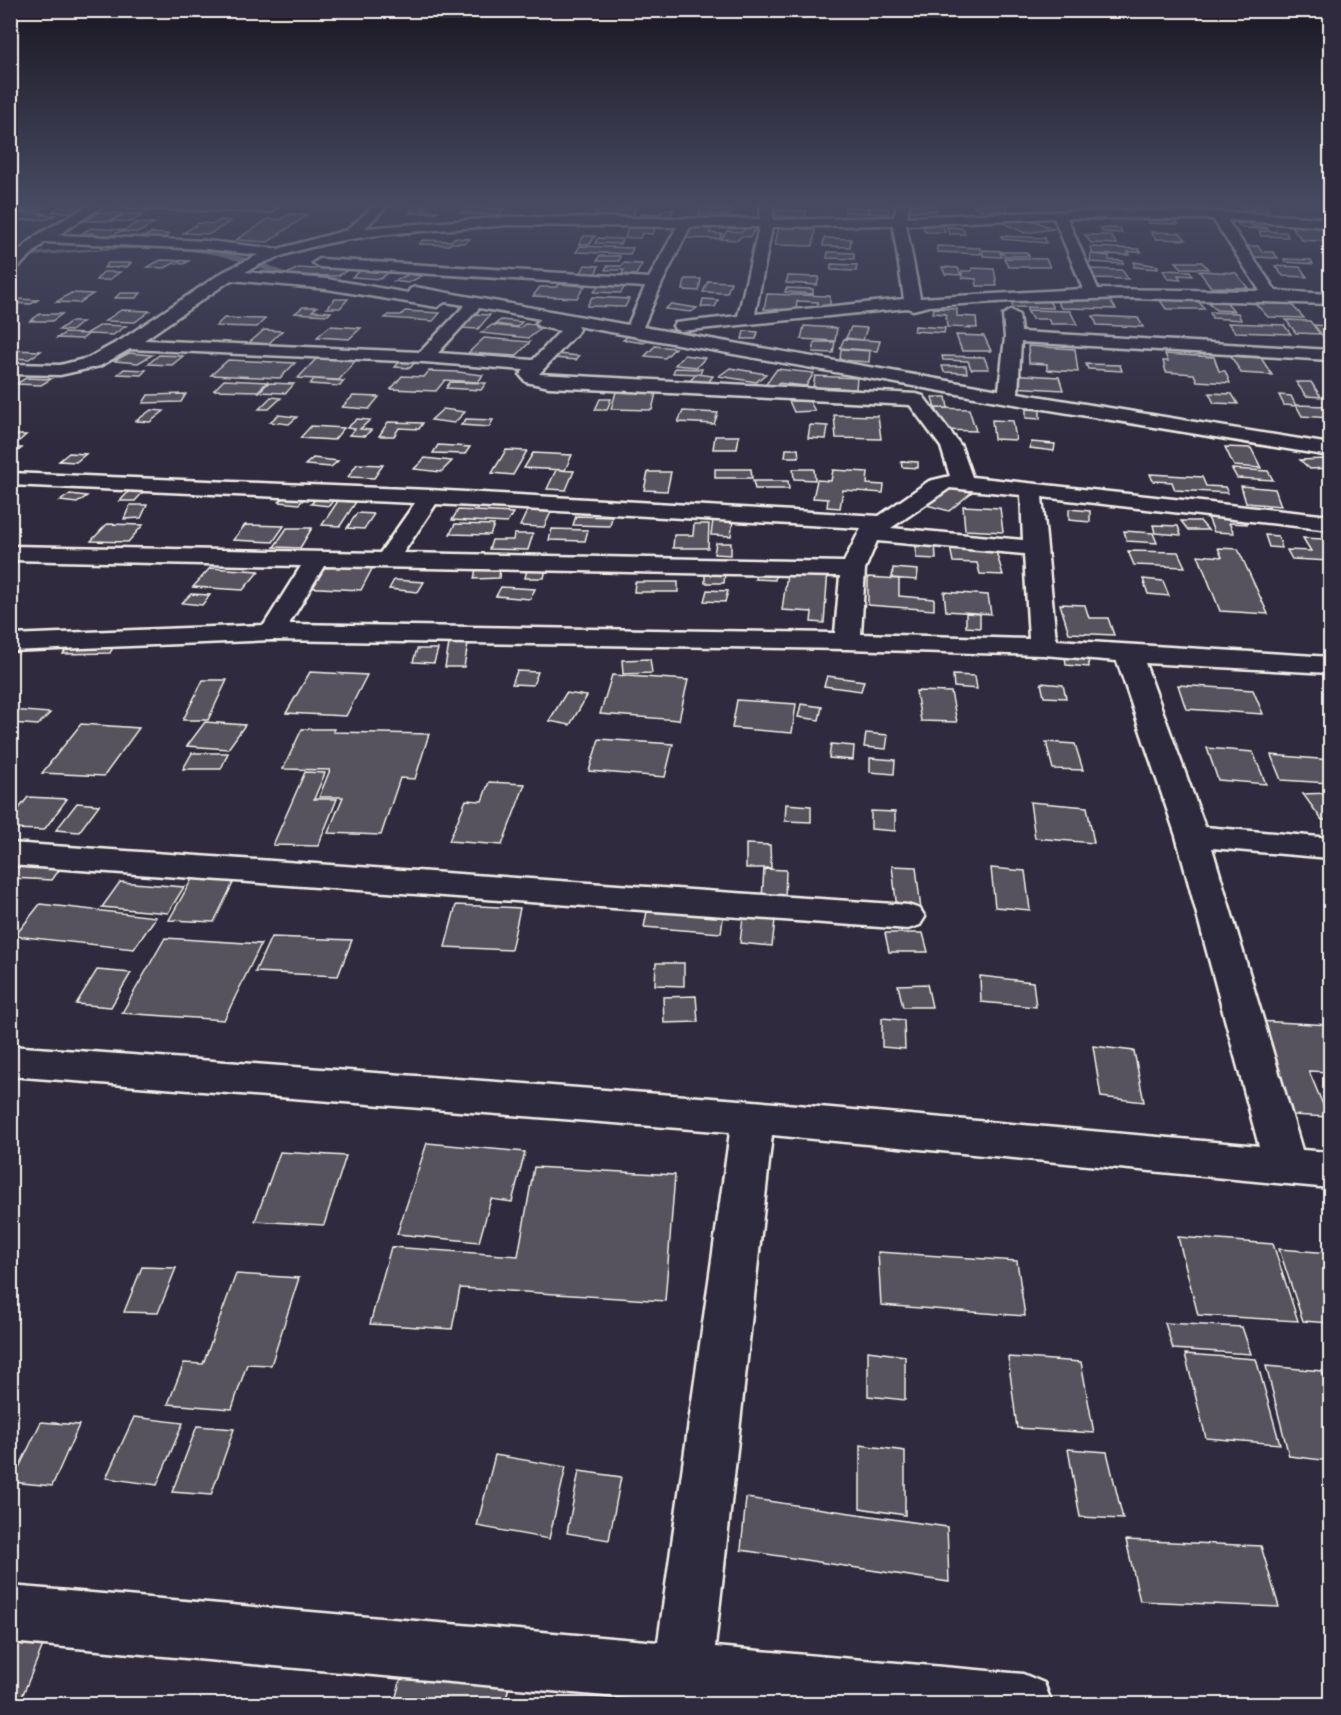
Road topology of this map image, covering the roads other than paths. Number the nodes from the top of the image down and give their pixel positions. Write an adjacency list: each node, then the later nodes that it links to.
1 (215, 284): 18 (street)
2 (327, 284): 14 (street)
3 (429, 284): 16 (street)
4 (654, 284): 16 (street)
5 (753, 284): 15 (street)
6 (909, 284): 13 (street)
7 (1088, 284): 9 (street)
8 (1263, 284): 11 (street)
9 (1092, 293): 10 (street); 11 (street)
10 (1009, 296): 13 (street); 17 (street)
11 (1271, 296): 12 (street)
12 (1330, 299)
13 (913, 305): 15 (street)
14 (471, 308): 20 (street); 21 (street)
15 (745, 321): 16 (street)
16 (634, 330): 23 (street)
17 (1013, 337): 19 (street); 23 (street)
18 (127, 344): 20 (street); 22 (street)
19 (1330, 355)
20 (424, 357): 21 (street)
21 (537, 366): 26 (street)
22 (10, 369)
23 (1008, 397): 24 (street)
24 (1330, 450)
25 (10, 479): 28 (street)
26 (963, 482): 27 (street); 30 (street)
27 (1031, 490): 29 (street); 31 (street)
28 (430, 497): 30 (street); 34 (street)
29 (1330, 523)
30 (876, 528): 31 (street); 35 (street)
31 (1037, 548): 39 (street)
32 (10, 553): 33 (street)
33 (316, 560): 34 (street); 36 (street)
34 (387, 560): 35 (street)
35 (853, 569): 37 (street)
36 (272, 632): 37 (street); 38 (street)
37 (847, 641): 39 (street)
38 (10, 643)
39 (1043, 646): 40 (street)
40 (1128, 654): 41 (street); 42 (street)
41 (1330, 665)
42 (1192, 837): 43 (street); 48 (street)
43 (1330, 848)
44 (10, 854): 45 (street)
45 (908, 917)
46 (10, 1061): 47 (street)
47 (753, 1117): 48 (street); 51 (street)
48 (1285, 1165): 49 (street)
49 (1330, 1170)
50 (10, 1614): 51 (street)
51 (681, 1690): 52 (street)
52 (1023, 1704)

